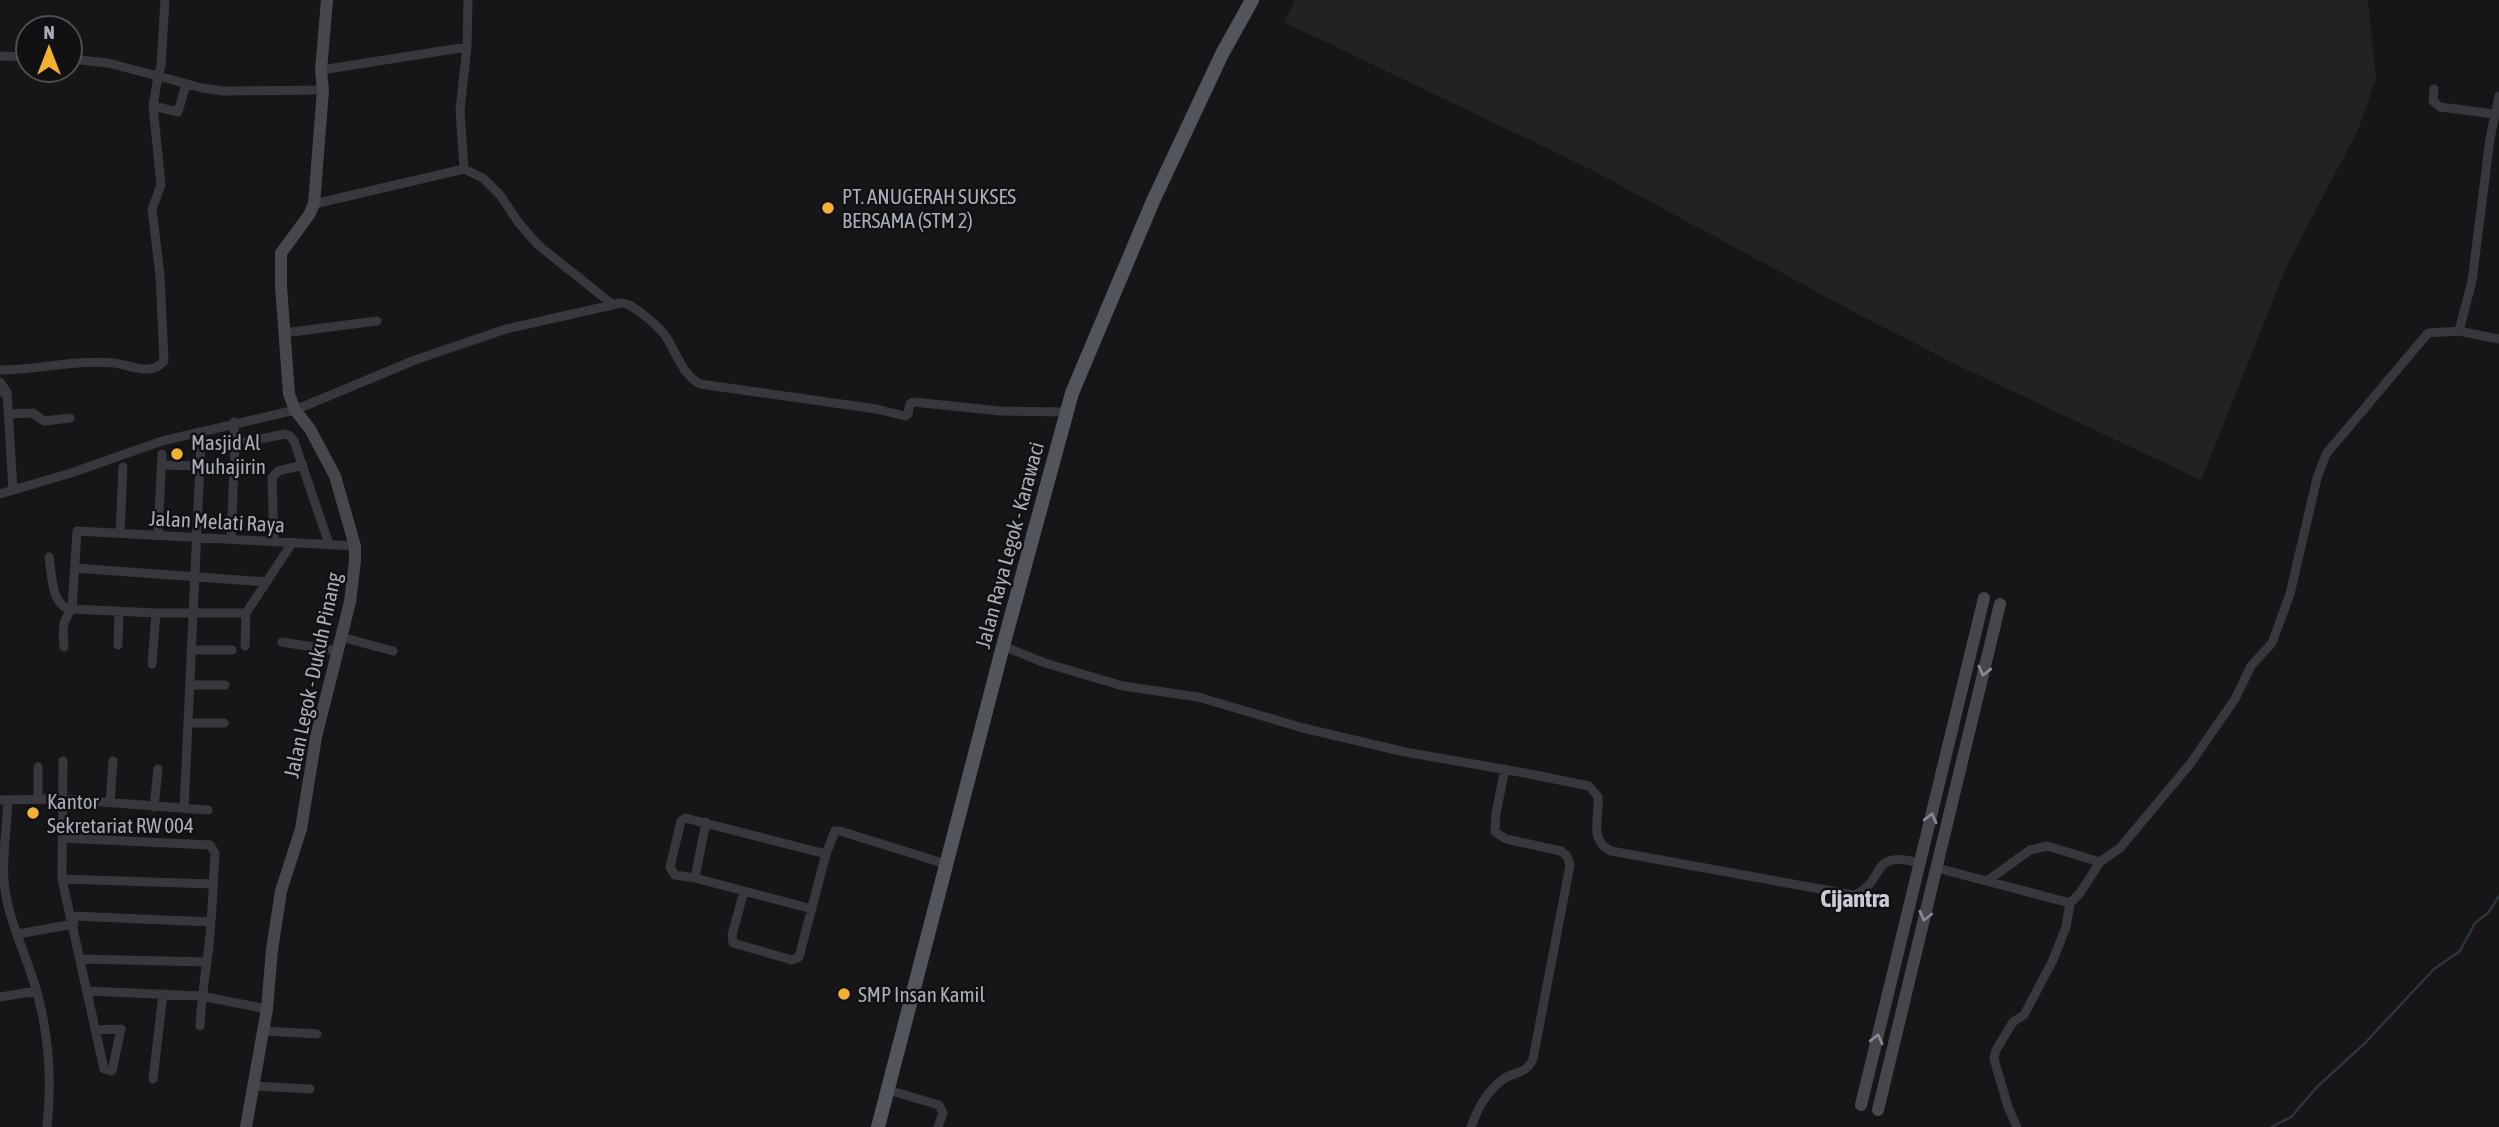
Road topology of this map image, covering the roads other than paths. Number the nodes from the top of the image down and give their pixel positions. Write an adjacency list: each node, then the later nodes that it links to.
1 (165, 0): 8 (street)
2 (327, 0): 7 (street, Jalan Legok - Dukuh Pinang)
3 (468, 0): 5 (street)
4 (1252, 0): 26 (main road, Jalan Raya Legok - Karawaci)
5 (467, 47): 7 (street); 15 (street)
6 (84, 60): 8 (street)
7 (321, 70): 11 (street, Jalan Legok - Dukuh Pinang)
8 (158, 76): 9 (street); 13 (street)
9 (186, 84): 11 (street); 13 (street)
10 (2434, 89): 14 (street)
11 (323, 90): 16 (street, Jalan Legok - Dukuh Pinang)
12 (2499, 96): 14 (street)
13 (153, 106): 22 (street)
14 (2494, 114): 19 (street)
15 (464, 169): 16 (street); 17 (street)
16 (314, 204): 20 (street, Jalan Legok - Dukuh Pinang)
17 (612, 304): 25 (street); 26 (street)
18 (377, 321): 20 (street)
19 (2459, 331): 21 (street); 90 (street)
20 (284, 333): 25 (street, Jalan Legok - Dukuh Pinang)
21 (2499, 339)
22 (0, 370)
23 (0, 382): 24 (street)
24 (4, 392): 27 (street)
25 (295, 410): 29 (street); 46 (street, Jalan Legok - Dukuh Pinang)
26 (1066, 412): 62 (main road, Jalan Raya Legok - Karawaci)
27 (9, 414): 28 (street); 37 (street)
28 (70, 418)
29 (234, 422): 31 (street); 37 (street)
30 (201, 443): 35 (street)
31 (235, 444): 33 (street); 42 (street)
32 (162, 454): 34 (street)
33 (303, 465): 43 (street); 45 (street)
34 (161, 466): 35 (street); 40 (street)
35 (200, 466): 41 (street)
36 (123, 467): 39 (street)
37 (13, 490): 38 (street)
38 (0, 494)
39 (120, 533): 40 (street, Jalan Melati Raya); 48 (street, Jalan Melati Raya)
40 (158, 534): 41 (street, Jalan Melati Raya)
41 (196, 537): 42 (street, Jalan Melati Raya); 49 (street)
42 (231, 540): 43 (street, Jalan Melati Raya)
43 (274, 542): 44 (street, Jalan Melati Raya)
44 (292, 543): 45 (street, Jalan Melati Raya); 50 (street)
45 (329, 544): 46 (street, Jalan Melati Raya)
46 (355, 546): 58 (street, Jalan Legok - Dukuh Pinang)
47 (49, 558): 53 (street)
48 (75, 568): 49 (street); 53 (street)
49 (195, 577): 50 (street); 56 (street)
50 (266, 582): 57 (street)
51 (1984, 598): 78 (street)
52 (2000, 604): 79 (street, one-way to 79)
53 (72, 609): 54 (street); 63 (street)
54 (119, 612): 55 (street); 60 (street)
55 (156, 613): 56 (street); 68 (street)
56 (192, 613): 57 (street); 64 (street)
57 (246, 613): 61 (street)
58 (341, 637): 66 (street, Jalan Legok - Dukuh Pinang); 67 (street)
59 (282, 642): 66 (street)
60 (118, 645)
61 (244, 646)
62 (1003, 646): 77 (street); 92 (main road, Jalan Raya Legok - Karawaci)
63 (64, 647)
64 (192, 650): 65 (street); 69 (street)
65 (232, 650)
66 (338, 651): 115 (street, Jalan Legok - Dukuh Pinang)
67 (393, 652)
68 (152, 664)
69 (190, 685): 70 (street); 71 (street)
70 (225, 685)
71 (188, 723): 72 (street); 85 (street)
72 (224, 723)
73 (63, 761): 81 (street)
74 (113, 761): 83 (street)
75 (38, 767): 80 (street)
76 (158, 769): 84 (street)
77 (1505, 769): 99 (street); 130 (street)
78 (1937, 794): 79 (street); 91 (street, one-way to 78)
79 (1954, 798): 93 (street)
80 (38, 799): 81 (street); 82 (street)
81 (63, 799): 83 (street); 88 (street)
82 (4, 800): 105 (street)
83 (110, 802): 84 (street)
84 (154, 807): 85 (street)
85 (184, 809): 86 (street)
86 (208, 810)
87 (706, 822): 89 (street); 94 (street); 94 (street)
88 (62, 838): 95 (street); 97 (street)
89 (826, 854): 92 (street); 102 (street)
90 (2101, 862): 96 (street); 101 (street)
91 (1920, 863): 99 (street); 108 (street)
92 (946, 864): 123 (main road, Jalan Raya Legok - Karawaci)
93 (1937, 868): 96 (street); 109 (street, one-way to 109)
94 (695, 878): 98 (street)
95 (62, 880): 97 (street); 103 (street)
96 (1987, 881): 101 (street)
97 (213, 884): 104 (street)
98 (744, 891): 102 (street); 102 (street)
99 (1853, 895): 100 (street)
100 (1881, 900)
101 (2070, 903): 131 (street)
102 (812, 909)
103 (73, 920): 104 (street); 105 (street); 106 (street)
104 (211, 922): 107 (street)
105 (18, 934): 110 (street)
106 (81, 959): 107 (street); 111 (street)
107 (207, 962): 113 (street)
108 (1893, 974): 109 (street); 124 (street, one-way to 108)
109 (1910, 979): 125 (street)
110 (36, 991): 114 (street); 126 (street)
111 (88, 991): 112 (street); 117 (street)
112 (163, 995): 113 (street); 120 (street)
113 (201, 996): 115 (street); 116 (street)
114 (0, 997)
115 (268, 1009): 118 (street, Jalan Legok - Dukuh Pinang)
116 (200, 1026)
117 (95, 1030): 117 (street)
118 (264, 1031): 119 (street); 121 (street, Jalan Legok - Dukuh Pinang)
119 (317, 1034)
120 (153, 1079)
121 (254, 1086): 122 (street); 127 (street, Jalan Legok - Dukuh Pinang)
122 (310, 1088)
123 (888, 1090): 128 (main road, Jalan Raya Legok - Karawaci); 129 (street)
124 (1861, 1105)
125 (1878, 1110)
126 (47, 1127)
127 (246, 1127)
128 (877, 1127)
129 (938, 1127)
130 (1471, 1127)
131 (2017, 1127)

